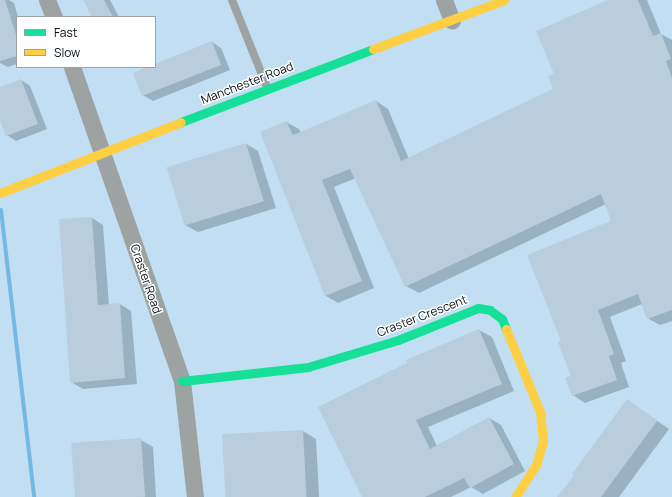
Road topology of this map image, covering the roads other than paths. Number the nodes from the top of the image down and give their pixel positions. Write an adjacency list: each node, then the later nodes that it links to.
1 (47, 0): 5 (street)
2 (232, 0): 8 (lane)
3 (444, 0): 6 (street)
4 (504, 0): 6 (street, Manchester Road)
5 (54, 16)
6 (452, 21): 8 (street, Manchester Road)
7 (72, 68): 9 (street, Craster Road)
8 (267, 88): 9 (street, Manchester Road)
9 (102, 151): 10 (street, Manchester Road); 11 (street, Craster Road)
10 (0, 193)
11 (182, 381): 12 (street, Craster Road); 13 (street, Craster Crescent)
12 (195, 497)
13 (515, 497)

